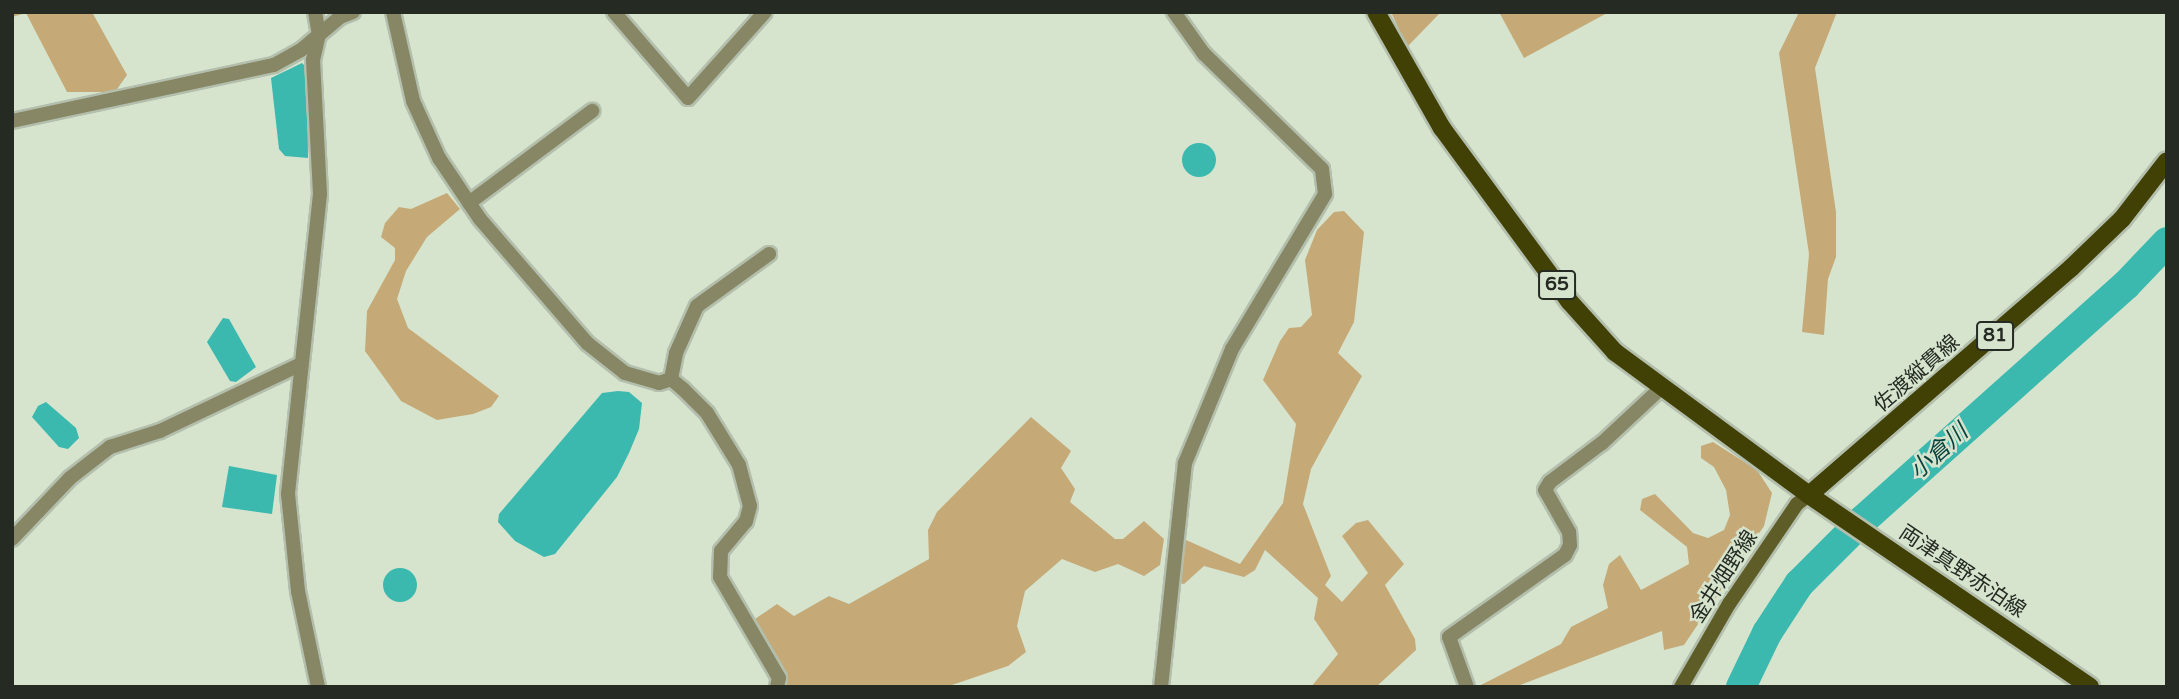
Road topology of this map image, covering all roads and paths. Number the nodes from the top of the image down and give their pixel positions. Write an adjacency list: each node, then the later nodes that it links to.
1 (315, 12): 8 (street)
2 (353, 12): 8 (street)
3 (393, 12): 12 (street)
4 (614, 12): 5 (street)
5 (765, 12)
6 (1376, 12): 16 (main road, 65)
7 (1176, 13): 21 (street)
8 (319, 34): 10 (street); 14 (street)
9 (592, 111): 12 (street)
10 (12, 121)
11 (2167, 162): 17 (main road, 佐渡縦貫線 / 81)
12 (469, 203): 15 (street)
13 (769, 254): 15 (street)
14 (301, 364): 18 (street); 19 (street)
15 (671, 379): 20 (street)
16 (1662, 387): 17 (main road, 65); 22 (street)
17 (1815, 499): 23 (main road, 金井畑野線); 24 (main road, 両津真野赤泊線 / 65)
18 (12, 539)
19 (318, 687)
20 (777, 687)
21 (1161, 687)
22 (1466, 687)
23 (1681, 687)
24 (2090, 687)

